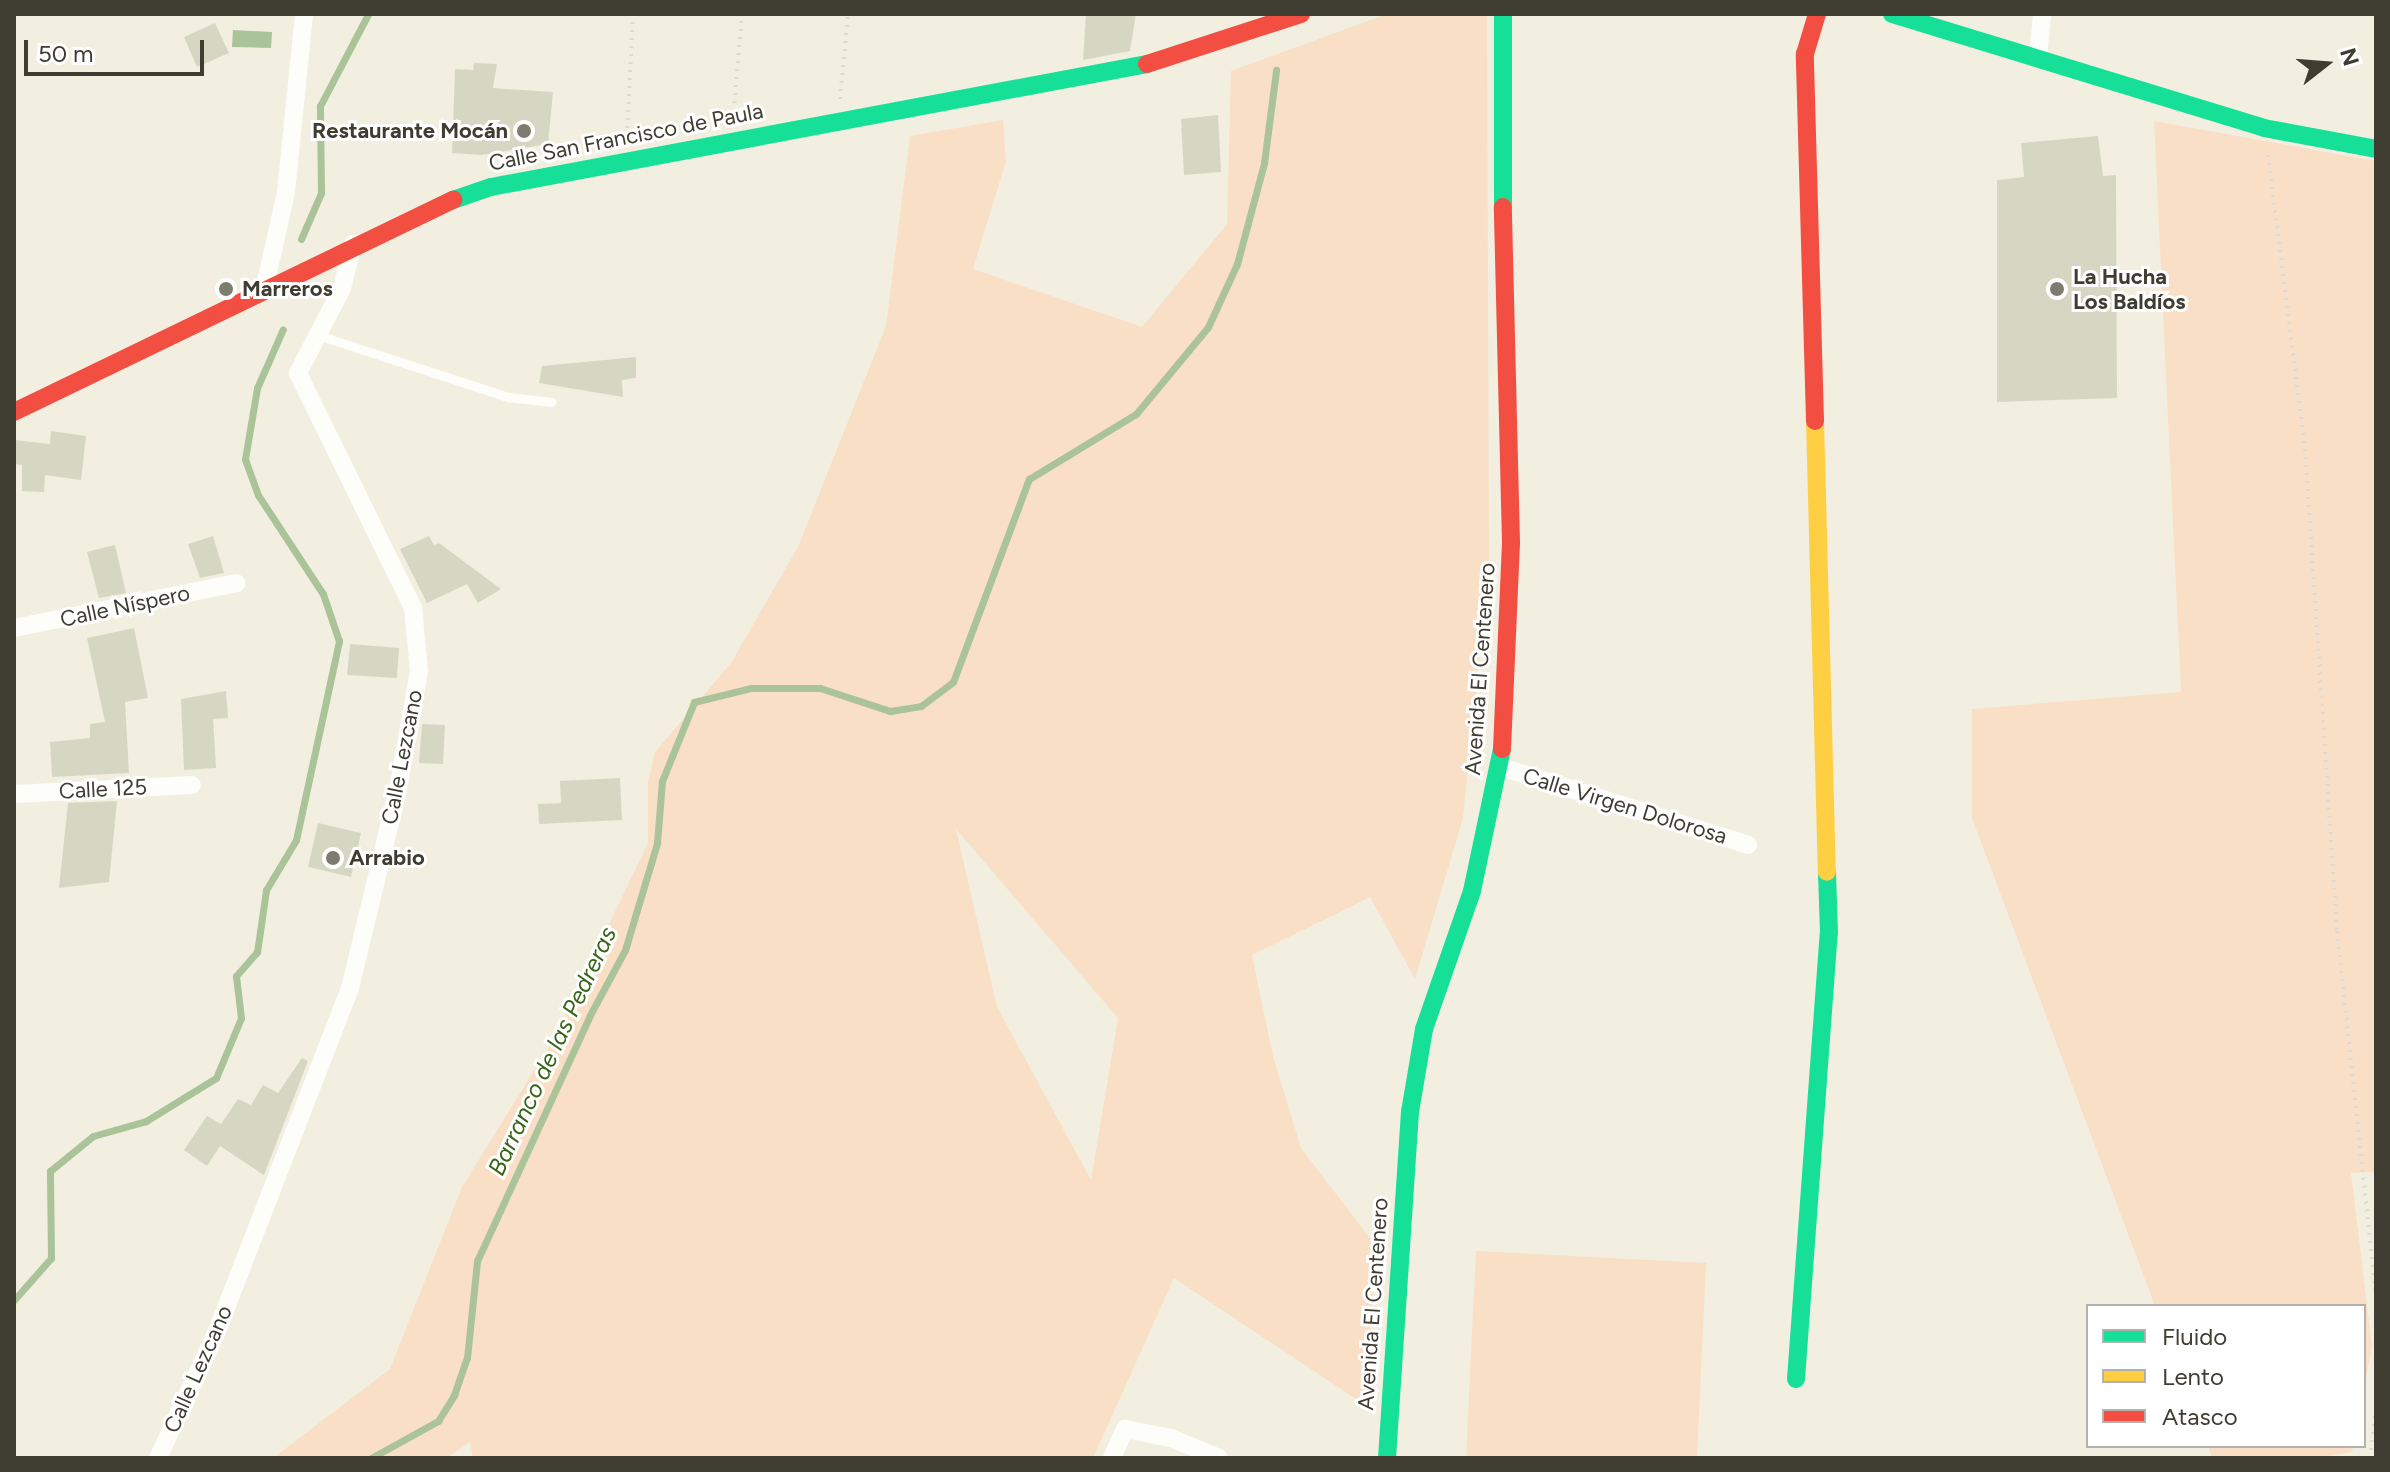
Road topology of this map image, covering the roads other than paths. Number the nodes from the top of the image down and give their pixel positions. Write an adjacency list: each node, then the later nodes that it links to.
1 (304, 14): 10 (street)
2 (1503, 14): 16 (street, Avenida El Centenero)
3 (1817, 14): 20 (street)
4 (1892, 14): 7 (street)
5 (2042, 14): 7 (street)
6 (1292, 17): 9 (street, Calle San Francisco de Paula)
7 (2038, 58): 8 (street)
8 (2376, 149)
9 (353, 244): 10 (street, Calle San Francisco de Paula); 11 (street, Calle Lezcano)
10 (265, 286): 13 (street, Calle San Francisco de Paula)
11 (318, 335): 12 (lane); 21 (street, Calle Lezcano)
12 (552, 402)
13 (14, 412)
14 (237, 583): 15 (street, Calle Níspero)
15 (14, 628)
16 (1501, 767): 19 (street, Calle Virgen Dolorosa); 24 (street, Avenida El Centenero)
17 (192, 785): 18 (street, Calle 125)
18 (14, 794)
19 (1748, 845)
20 (1796, 1379)
21 (158, 1458)
22 (1112, 1458): 23 (street)
23 (1219, 1458)
24 (1387, 1458)

